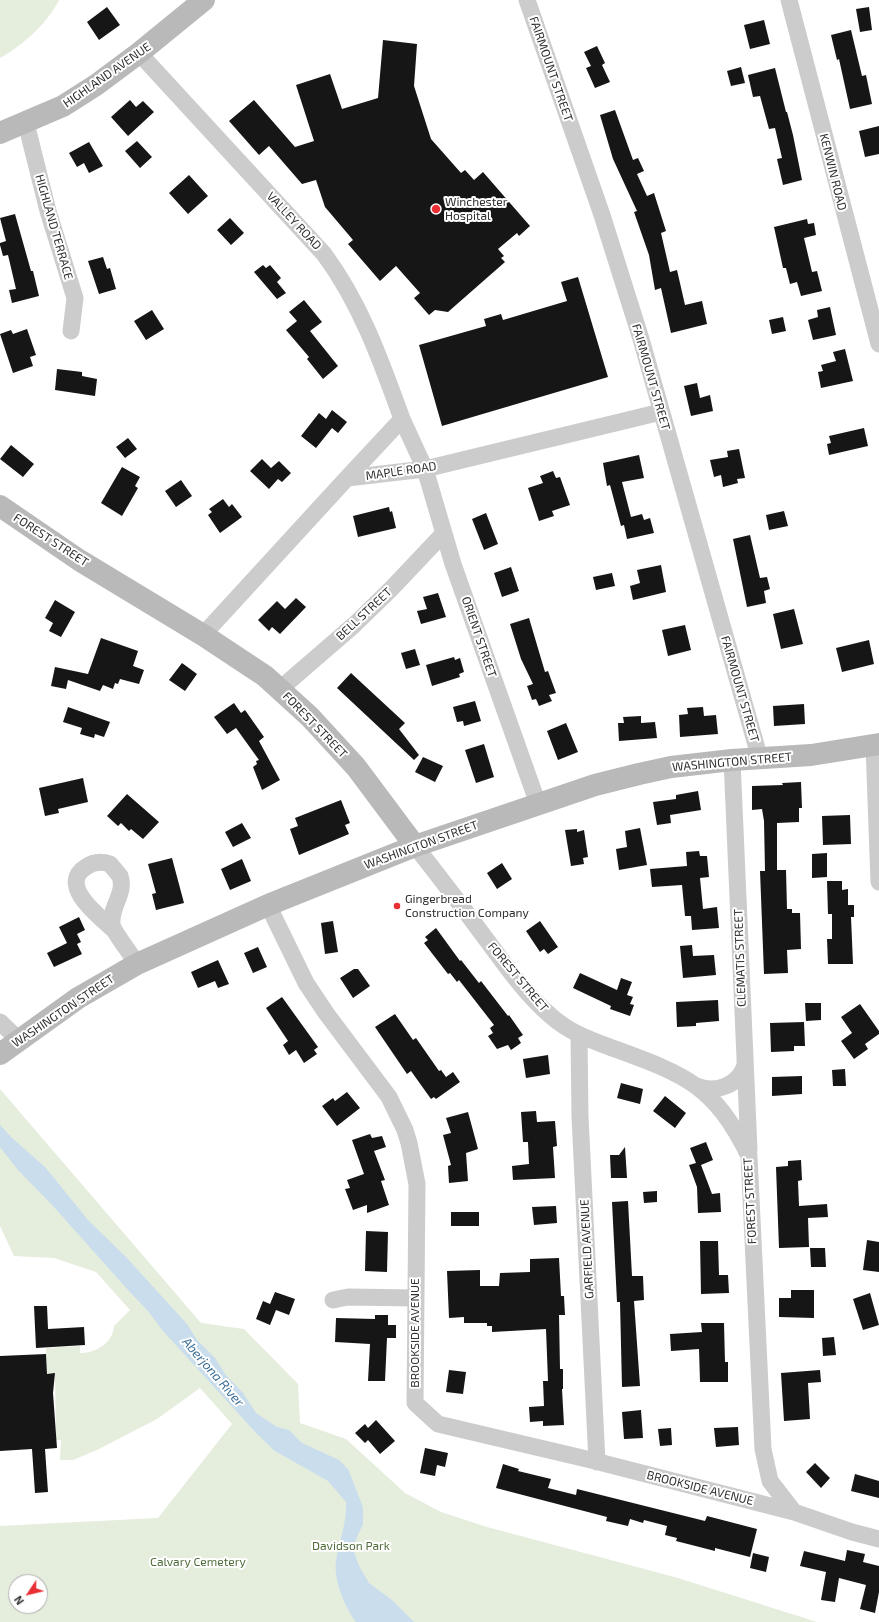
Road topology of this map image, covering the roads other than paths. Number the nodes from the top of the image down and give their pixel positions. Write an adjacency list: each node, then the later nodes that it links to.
1 (204, 0): 4 (main road, HIGHLAND AVENUE)
2 (527, 0): 9 (street, FAIRMOUNT STREET)
3 (790, 0): 8 (street, KENWIN ROAD)
4 (139, 53): 5 (main road, HIGHLAND AVENUE); 10 (street, VALLEY ROAD)
5 (26, 123): 6 (main road, HIGHLAND AVENUE); 7 (street, HIGHLAND TERRACE)
6 (0, 133)
7 (71, 331)
8 (879, 344)
9 (661, 412): 11 (street, MAPLE ROAD); 18 (street, FAIRMOUNT STREET)
10 (402, 419): 11 (street, VALLEY ROAD); 12 (street)
11 (425, 469): 12 (street, MAPLE ROAD); 14 (street, ORIENT STREET)
12 (347, 478): 15 (street)
13 (0, 506): 15 (main road, FOREST STREET)
14 (444, 533): 16 (street, BELL STREET); 20 (street, ORIENT STREET)
15 (203, 634): 16 (main road, FOREST STREET)
16 (280, 689): 21 (main road, FOREST STREET)
17 (877, 744): 18 (main road, WASHINGTON STREET); 22 (street)
18 (760, 759): 19 (main road, WASHINGTON STREET)
19 (732, 760): 20 (main road, WASHINGTON STREET); 30 (street, CLEMATIS STREET)
20 (538, 804): 21 (main road, WASHINGTON STREET)
21 (415, 846): 23 (main road, WASHINGTON STREET); 27 (street, FOREST STREET)
22 (879, 882)
23 (268, 905): 25 (main road, WASHINGTON STREET); 33 (street, BROOKSIDE AVENUE)
24 (114, 930): 25 (street)
25 (137, 964): 28 (main road, WASHINGTON STREET)
26 (0, 1022): 28 (street)
27 (579, 1036): 31 (street, FOREST STREET); 35 (street, GARFIELD AVENUE)
28 (19, 1040): 29 (main road, WASHINGTON STREET)
29 (0, 1054)
30 (745, 1065): 31 (street); 32 (street, CLEMATIS STREET)
31 (697, 1086): 32 (street, FOREST STREET)
32 (749, 1156): 36 (street, FOREST STREET)
33 (416, 1298): 34 (street); 35 (street, BROOKSIDE AVENUE)
34 (333, 1300)
35 (597, 1462): 36 (street, BROOKSIDE AVENUE)
36 (794, 1512): 37 (street)
37 (879, 1539)

